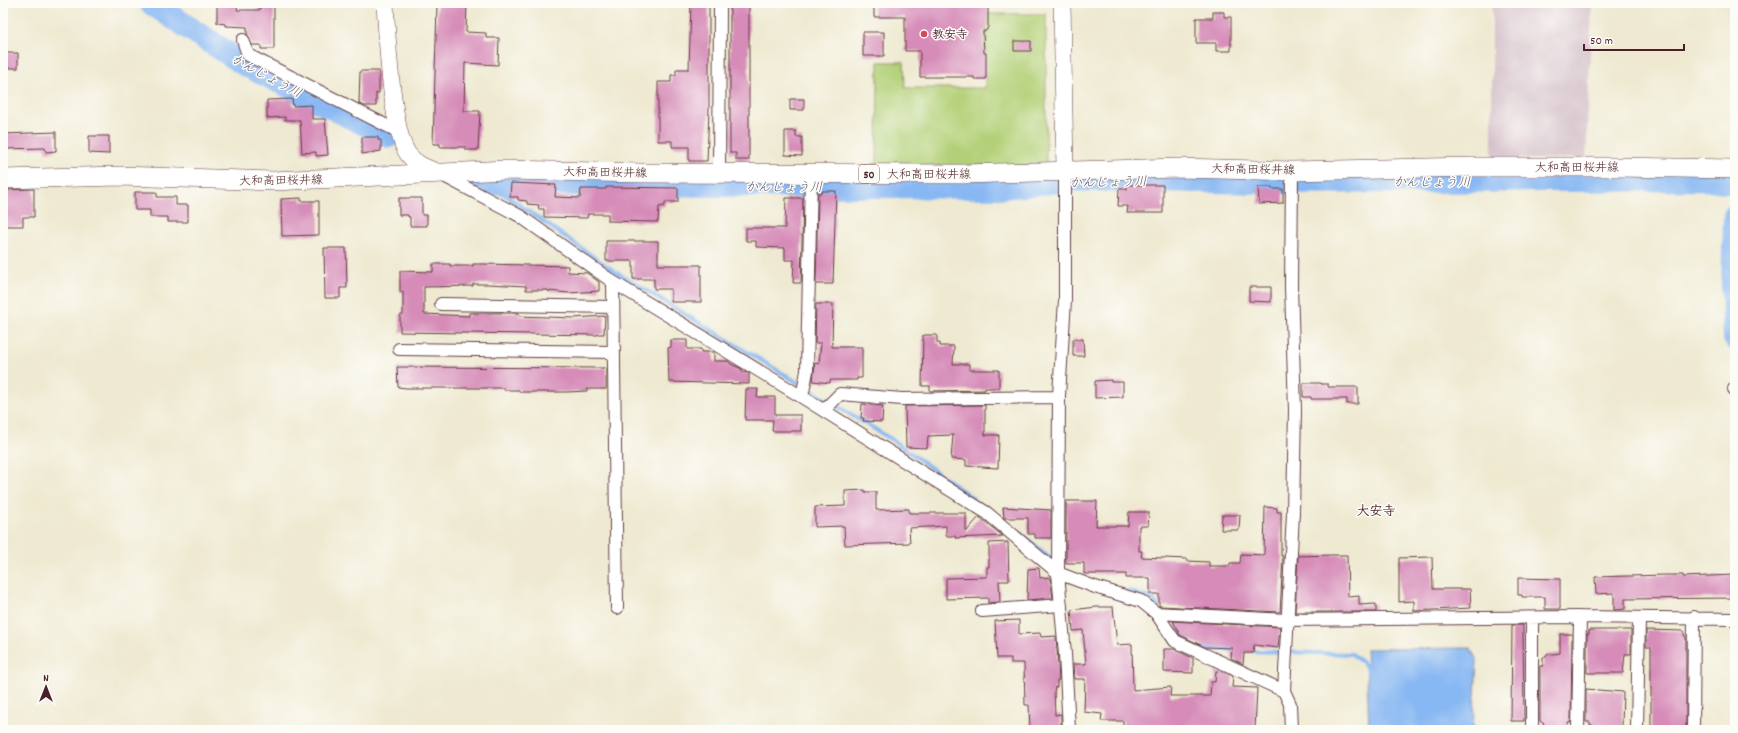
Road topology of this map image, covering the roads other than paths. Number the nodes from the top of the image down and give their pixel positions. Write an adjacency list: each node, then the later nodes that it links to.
1 (385, 3): 5 (street)
2 (720, 3): 7 (street)
3 (1062, 3): 9 (street)
4 (243, 40): 5 (street)
5 (399, 132): 8 (street)
6 (1735, 169): 10 (main road, 大和高田桜井線 / 50)
7 (719, 173): 8 (main road, 大和高田桜井線 / 50); 12 (main road, 大和高田桜井線 / 50)
8 (441, 174): 11 (main road, 大和高田桜井線 / 50); 13 (street)
9 (1064, 177): 10 (main road, 大和高田桜井線 / 50); 12 (main road, 大和高田桜井線 / 50); 19 (street)
10 (1292, 178): 31 (street)
11 (3, 179)
12 (811, 181): 18 (street)
13 (613, 282): 15 (street); 18 (street)
14 (442, 304): 15 (street)
15 (613, 307): 17 (street)
16 (399, 349): 17 (street)
17 (614, 352): 23 (street)
18 (802, 397): 20 (street)
19 (1059, 397): 20 (street); 21 (street)
20 (824, 410): 21 (street)
21 (1058, 573): 22 (street); 25 (street)
22 (1061, 605): 24 (street); 33 (street)
23 (617, 608)
24 (982, 610)
25 (1156, 613): 31 (street); 32 (street)
26 (1580, 617): 28 (street); 29 (street); 36 (street)
27 (1694, 617): 29 (street); 30 (street); 38 (street)
28 (1532, 618): 31 (street); 35 (street)
29 (1639, 618): 37 (street)
30 (1735, 619)
31 (1286, 620): 32 (street)
32 (1284, 691): 34 (street)
33 (1069, 730)
34 (1291, 730)
35 (1532, 730)
36 (1578, 730)
37 (1637, 730)
38 (1693, 730)

